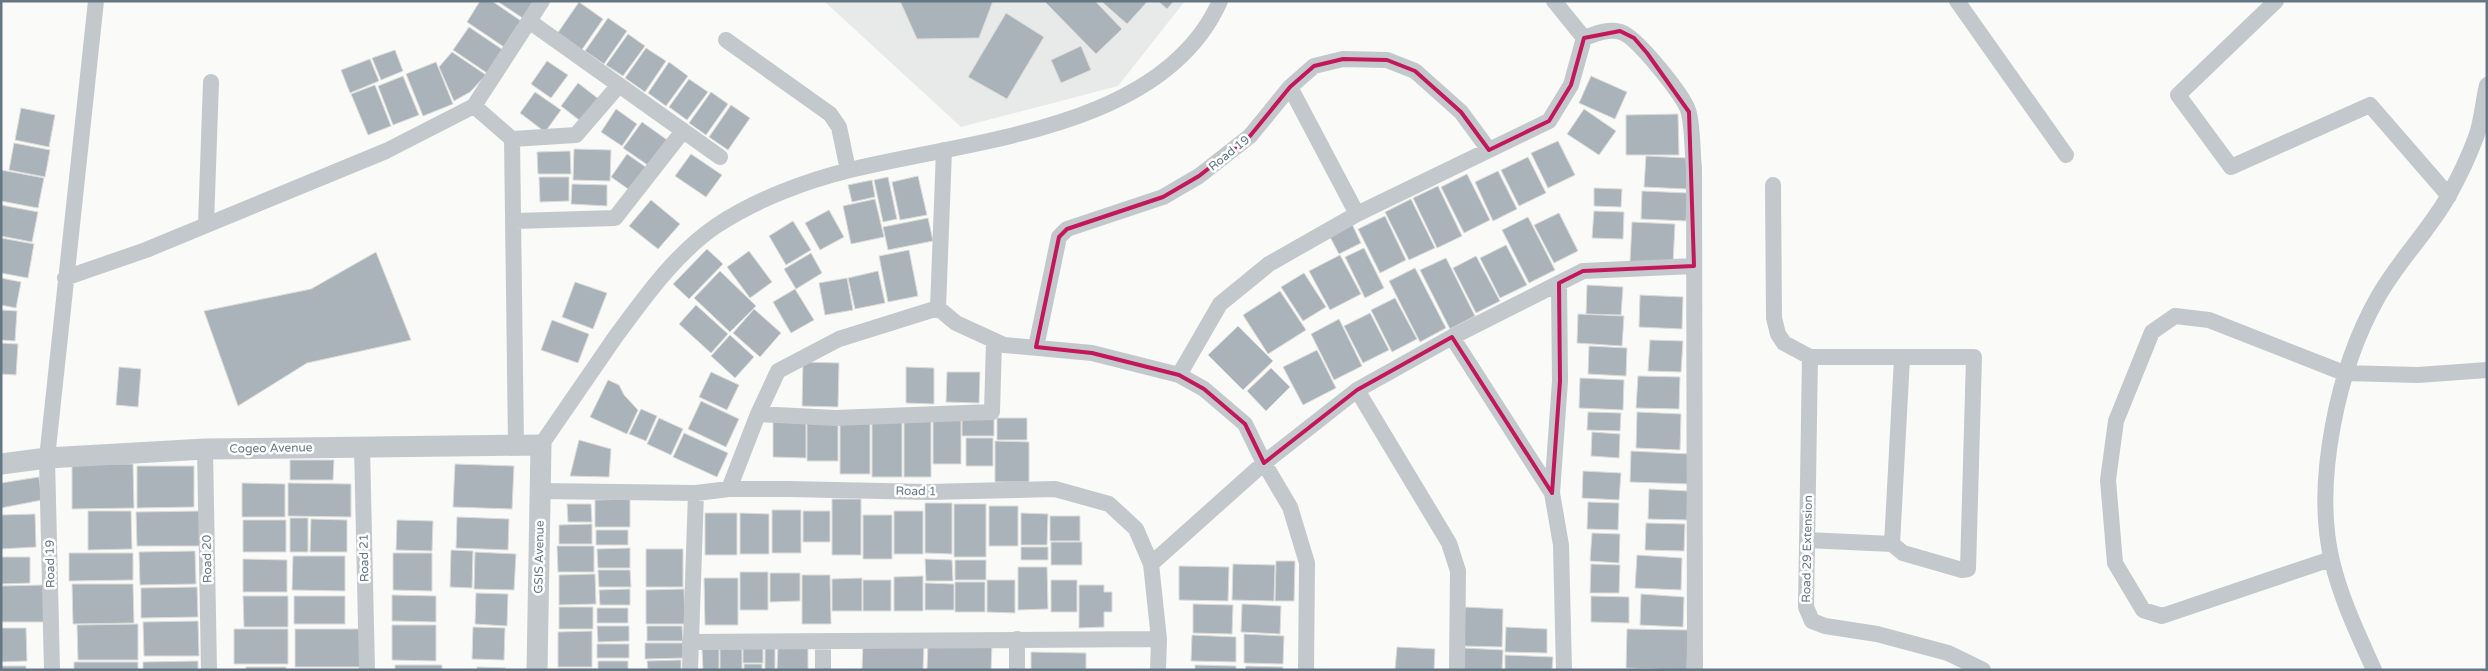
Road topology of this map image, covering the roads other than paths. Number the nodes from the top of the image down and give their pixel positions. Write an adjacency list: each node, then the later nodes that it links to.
1 (96, 1): 28 (street, Road 19)
2 (542, 1): 7 (street)
3 (1220, 1): 17 (street)
4 (1554, 1): 8 (street)
5 (1957, 1): 19 (street)
6 (2276, 1): 23 (street)
7 (529, 21): 11 (street); 14 (street)
8 (1584, 38): 18 (street); 27 (street)
9 (726, 40): 21 (street)
10 (211, 82): 26 (street)
11 (619, 85): 15 (street); 16 (street)
12 (2487, 85): 23 (street)
13 (1290, 87): 18 (street, Road 19); 24 (street); 33 (street, Road 19)
14 (474, 106): 16 (street); 26 (street)
15 (683, 131): 20 (street); 25 (street)
16 (512, 139): 25 (street)
17 (944, 150): 21 (street); 30 (street)
18 (1489, 150): 24 (street)
19 (2066, 156)
20 (720, 157)
21 (848, 170): 42 (street)
22 (1773, 185): 34 (street)
23 (2449, 196): 37 (street)
24 (1357, 214): 38 (street)
25 (515, 221): 41 (street)
26 (206, 224): 28 (street)
27 (1694, 266): 29 (street); 71 (street)
28 (65, 278): 45 (street, Road 19)
29 (1560, 283): 31 (street); 51 (street)
30 (938, 308): 32 (street); 40 (street)
31 (1452, 337): 39 (street); 51 (street)
32 (994, 341): 33 (street); 40 (street)
33 (1036, 347): 38 (street)
34 (1810, 357): 35 (street); 52 (street, Road 29 Extension)
35 (1902, 358): 53 (street); 53 (street)
36 (2487, 370): 37 (street)
37 (2344, 373): 54 (street); 54 (street)
38 (1179, 375): 46 (street)
39 (1357, 390): 46 (street); 69 (street)
40 (758, 414): 48 (street)
41 (516, 445): 42 (street, Cogeo Avenue); 43 (street, Cogeo Avenue)
42 (541, 445): 49 (street, GSIS Avenue)
43 (362, 446): 44 (street, Cogeo Avenue); 62 (street, Road 21)
44 (205, 449): 45 (street, Cogeo Avenue); 61 (street, Road 20)
45 (47, 458): 47 (street, Cogeo Avenue); 60 (street, Road 19)
46 (1264, 463): 55 (street); 68 (street)
47 (1, 464)
48 (729, 489): 50 (street, Road 1); 55 (street, Road 1)
49 (540, 491): 50 (street, Road 1); 63 (street, GSIS Avenue)
50 (696, 493): 58 (street)
51 (1552, 493): 70 (street)
52 (1808, 540): 53 (street); 72 (street, Road 29 Extension)
53 (1892, 544)
54 (2332, 559): 73 (street)
55 (1151, 564): 57 (street, Road 1)
56 (1017, 639): 57 (street); 59 (street); 66 (street)
57 (1159, 639): 67 (street, Road 1)
58 (690, 642): 59 (street); 64 (street)
59 (823, 643): 65 (street)
60 (52, 670)
61 (209, 670)
62 (367, 670)
63 (537, 670)
64 (690, 670)
65 (823, 670)
66 (1017, 670)
67 (1158, 670)
68 (1306, 670)
69 (1457, 670)
70 (1564, 670)
71 (1695, 670)
72 (1983, 670)
73 (2374, 670)

